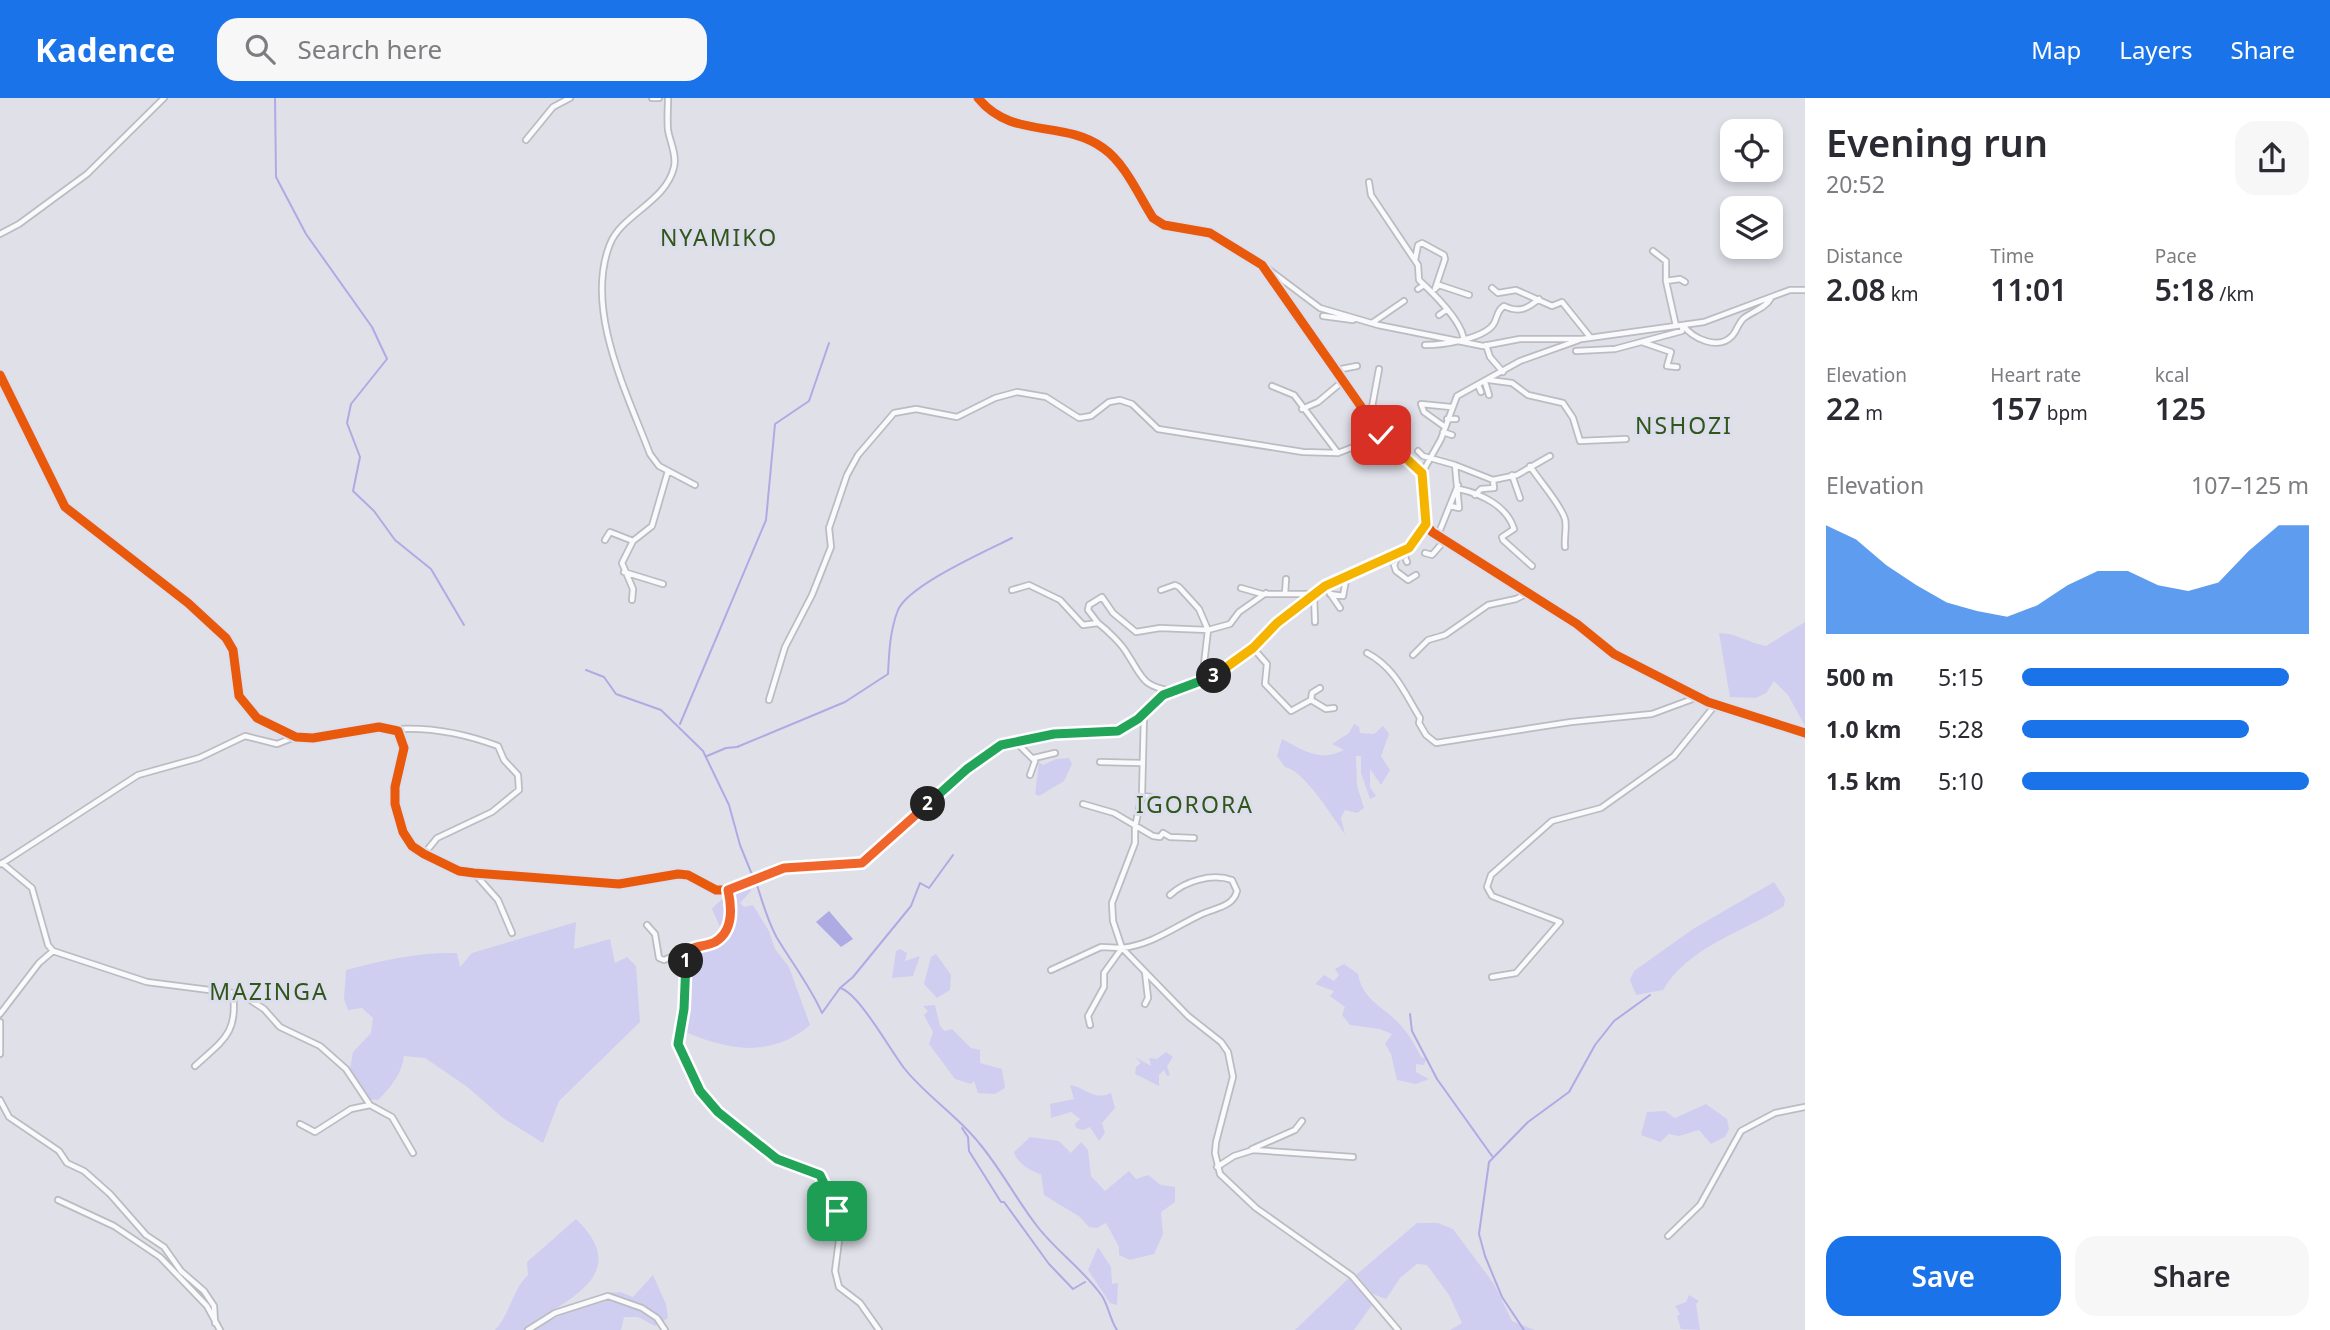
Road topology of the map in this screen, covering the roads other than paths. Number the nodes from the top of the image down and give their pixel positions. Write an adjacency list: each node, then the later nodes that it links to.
1 (164, 98): 11 (street)
2 (569, 98): 9 (street)
3 (652, 98): 4 (street)
4 (660, 98)
5 (668, 98): 67 (street)
6 (978, 98): 8 (street)
7 (985, 98): 8 (street)
8 (987, 111): 14 (street)
9 (526, 140)
10 (1369, 182): 13 (street)
11 (0, 234)
12 (1653, 251): 15 (street)
13 (1415, 260): 17 (street); 20 (street)
14 (1262, 265): 29 (street); 43 (street)
15 (1666, 281): 16 (street); 32 (street)
16 (1685, 282)
17 (1424, 285): 19 (street); 20 (street)
18 (1492, 288): 24 (street)
19 (1418, 289)
20 (1434, 290): 22 (street); 26 (street)
21 (1805, 290): 23 (street)
22 (1469, 295)
23 (1771, 298): 31 (street); 31 (street)
24 (1539, 299): 33 (street); 35 (street)
25 (1404, 302): 30 (street)
26 (1446, 310): 27 (street); 35 (street)
27 (1438, 315)
28 (1323, 316): 29 (street)
29 (1359, 320): 30 (street)
30 (1371, 323): 35 (street)
31 (1683, 325): 32 (street); 36 (street)
32 (1676, 326): 33 (street)
33 (1590, 337): 34 (street)
34 (1582, 339): 38 (street); 44 (street)
35 (1464, 342): 37 (street); 38 (street)
36 (1641, 342): 39 (street); 41 (street)
37 (1425, 345)
38 (1486, 345): 44 (street)
39 (1576, 351)
40 (1357, 366): 43 (street)
41 (1677, 367)
42 (1379, 369): 54 (street)
43 (1336, 370): 46 (street)
44 (1503, 372): 47 (street)
45 (0, 375): 121 (street)
46 (1343, 381): 53 (street); 54 (street)
47 (1487, 381): 49 (street); 51 (street); 60 (street)
48 (1272, 386): 53 (street)
49 (1478, 386): 50 (street); 52 (street)
50 (1480, 392)
51 (1489, 395)
52 (1451, 407): 55 (street); 57 (street)
53 (1302, 409): 62 (street)
54 (1365, 412): 59 (street)
55 (1447, 419): 56 (street); 57 (street)
56 (1456, 419)
57 (1444, 429): 58 (street); 64 (street)
58 (1452, 435)
59 (1382, 436): 62 (street); 68 (street)
60 (1626, 439)
61 (1418, 451): 64 (street)
62 (1338, 453): 114 (street)
63 (1550, 456): 66 (street)
64 (1430, 458): 65 (street); 68 (street)
65 (1455, 466): 70 (street); 72 (street)
66 (1530, 466): 69 (street); 83 (street)
67 (668, 471): 71 (street); 82 (street)
68 (1422, 473): 76 (street)
69 (1512, 475): 70 (street); 74 (street)
70 (1493, 480): 73 (street)
71 (695, 485)
72 (1459, 486): 73 (street); 75 (street); 75 (street)
73 (1475, 495): 87 (street)
74 (1520, 498)
75 (1450, 506): 79 (street)
76 (1426, 524): 77 (street); 78 (street)
77 (1422, 532): 78 (street); 84 (street)
78 (1432, 532): 79 (street)
79 (1438, 535): 81 (street)
80 (605, 540): 82 (street)
81 (1445, 540): 85 (street); 98 (street)
82 (633, 541): 88 (street)
83 (1565, 547)
84 (1400, 553): 86 (street); 89 (street); 90 (street)
85 (1425, 554)
86 (1408, 562)
87 (1532, 566)
88 (624, 572): 92 (street); 102 (street)
89 (1347, 574): 93 (street); 101 (street)
90 (1416, 575)
91 (1286, 579): 99 (street)
92 (663, 584)
93 (1325, 586): 100 (street); 101 (street)
94 (1241, 588): 97 (street)
95 (1012, 590): 105 (street)
96 (1161, 590): 106 (street)
97 (1266, 593): 99 (street); 106 (street)
98 (1528, 593): 109 (street); 113 (street)
99 (1285, 594): 100 (street)
100 (1314, 594): 104 (street); 107 (street)
101 (1330, 594): 103 (street)
102 (632, 600)
103 (1339, 608)
104 (1315, 622)
105 (1098, 623): 106 (street); 112 (street)
106 (1208, 630): 110 (street)
107 (1253, 648): 110 (street); 115 (street)
108 (1367, 653): 113 (street)
109 (1413, 655)
110 (1202, 681): 112 (street)
111 (1320, 688): 115 (street)
112 (1176, 692): 118 (street)
113 (1699, 697): 116 (street)
114 (768, 700)
115 (1311, 700): 117 (street)
116 (1716, 704): 120 (street); 145 (street)
117 (1334, 708)
118 (1144, 714): 122 (street); 126 (street)
119 (396, 729): 121 (street); 133 (street); 133 (street)
120 (1805, 733)
121 (296, 737): 134 (street)
122 (1015, 741): 124 (street); 136 (street)
123 (1055, 753): 124 (street)
124 (1033, 758): 127 (street)
125 (1100, 761): 126 (street)
126 (1141, 762): 128 (street)
127 (1030, 775)
128 (1142, 796): 129 (street); 131 (street)
129 (1152, 797)
130 (1083, 804): 131 (street)
131 (1136, 825): 132 (street); 140 (street)
132 (1194, 838)
133 (424, 854): 135 (street)
134 (1, 863): 142 (street)
135 (474, 873): 136 (street); 139 (street)
136 (728, 890): 141 (street)
137 (1170, 895): 140 (street)
138 (648, 925): 141 (street)
139 (512, 933)
140 (1122, 948): 143 (street); 144 (street); 150 (street)
141 (688, 950): 168 (street)
142 (53, 951): 146 (street); 148 (street)
143 (1051, 970)
144 (1145, 971): 147 (street); 161 (street)
145 (1492, 976)
146 (233, 993): 152 (street); 154 (street)
147 (1145, 1004)
148 (0, 1014)
149 (0, 1022): 151 (street)
150 (1090, 1025)
151 (0, 1054)
152 (195, 1066)
153 (0, 1100): 164 (street)
154 (370, 1105): 157 (street); 159 (street)
155 (1805, 1107): 163 (street)
156 (1302, 1121): 158 (street)
157 (300, 1124)
158 (1248, 1151): 160 (street); 161 (street)
159 (413, 1153)
160 (1353, 1157)
161 (1217, 1167): 169 (street)
162 (58, 1200): 164 (street)
163 (1668, 1236)
164 (215, 1323): 165 (street)
165 (220, 1330)
166 (528, 1330): 167 (street)
167 (665, 1330)
168 (879, 1330)
169 (1398, 1330)

